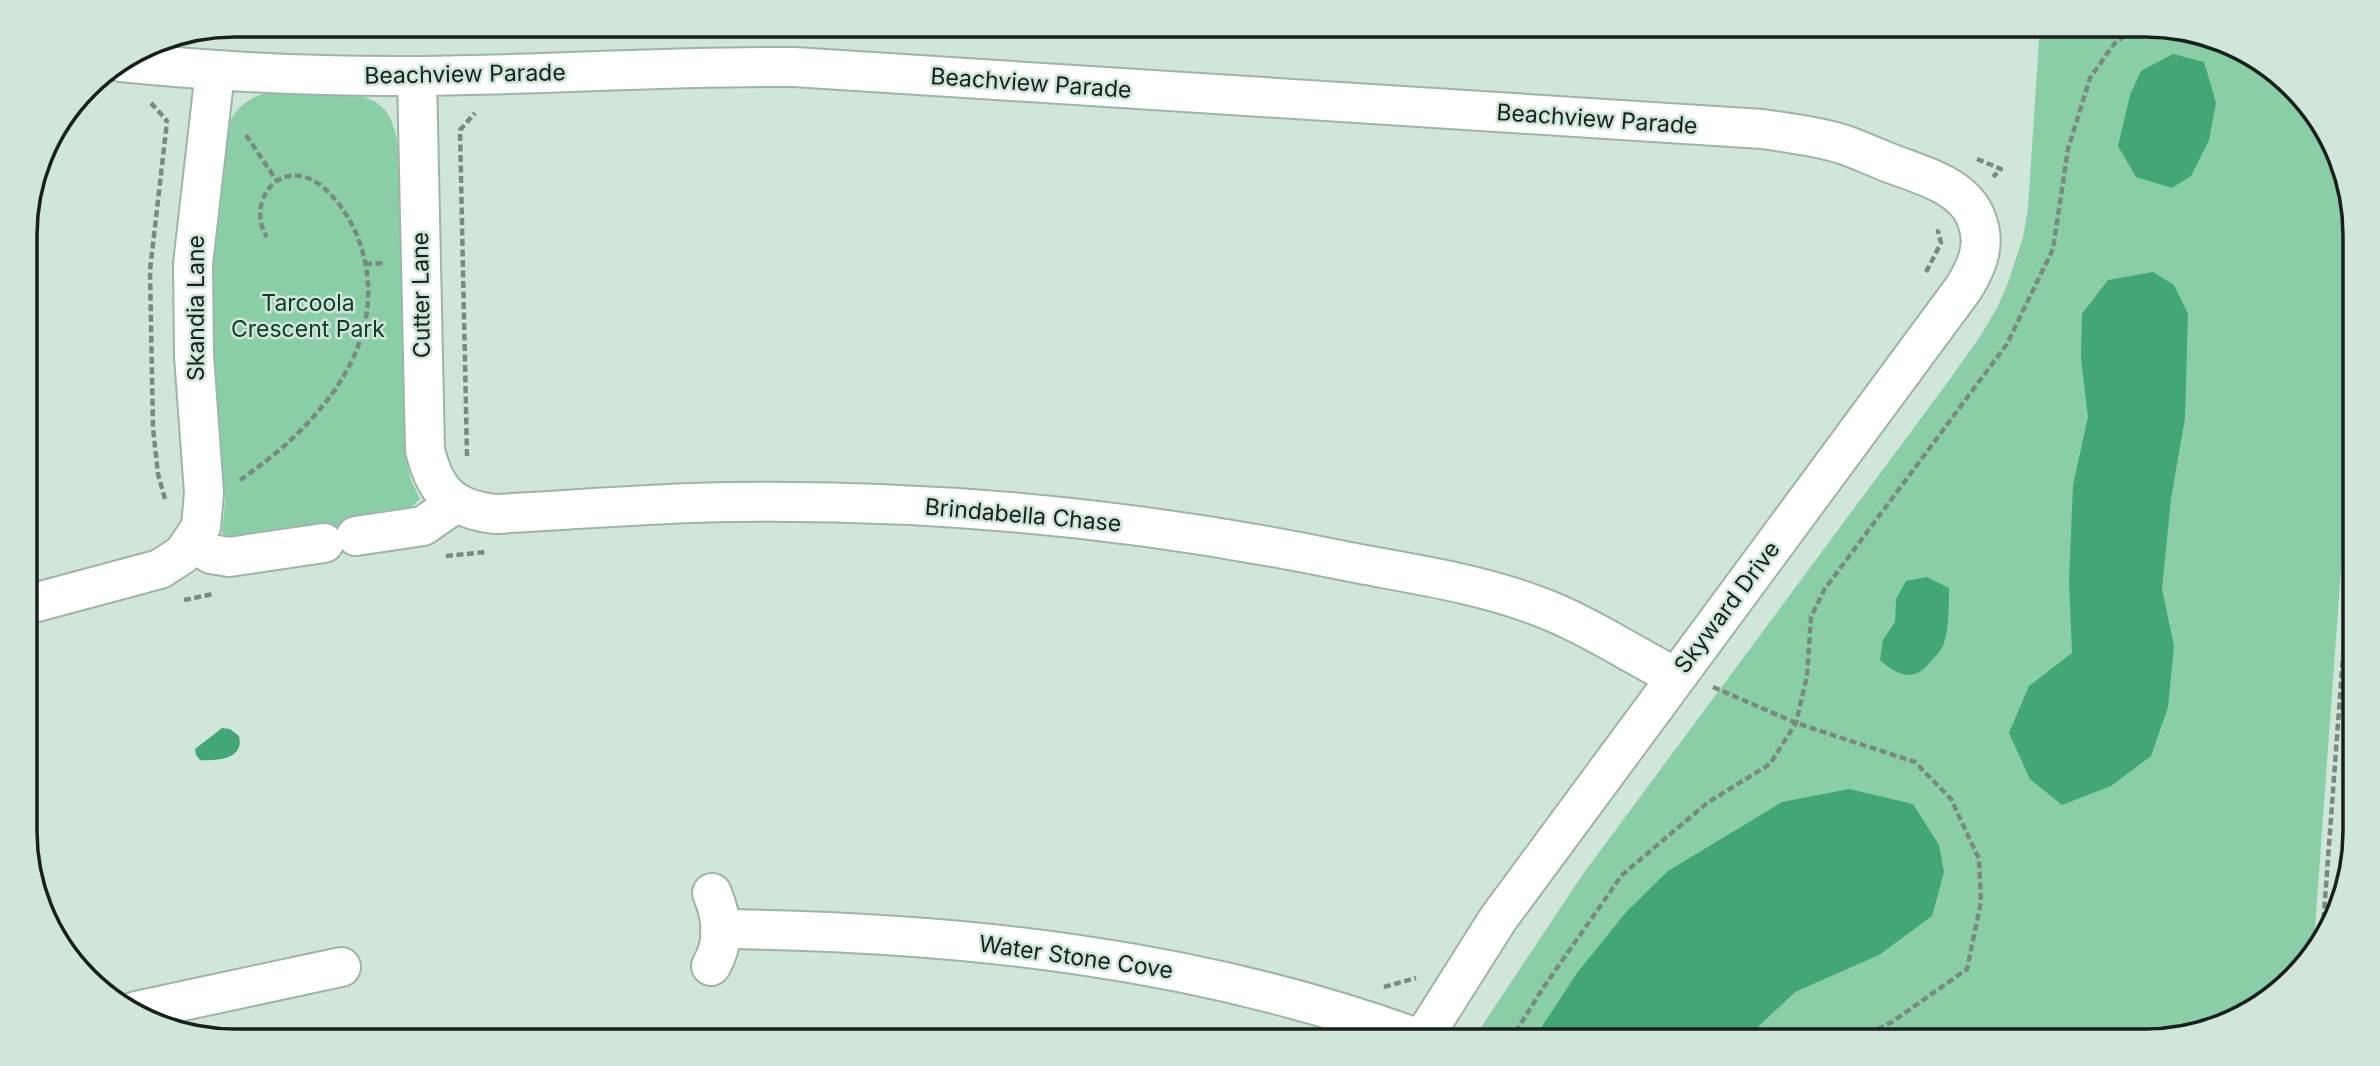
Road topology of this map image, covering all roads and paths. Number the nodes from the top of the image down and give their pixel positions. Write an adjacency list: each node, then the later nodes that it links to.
1 (2122, 37): 18 (path)
2 (135, 64): 3 (street, Beachview Parade)
3 (215, 72): 4 (street, Beachview Parade); 7 (street, Skandia Lane)
4 (417, 76): 8 (street, Beachview Parade); 13 (street, Cutter Lane)
5 (149, 100): 7 (path)
6 (479, 110): 11 (path)
7 (211, 113): 9 (path); 14 (street, Skandia Lane)
8 (1933, 180): 17 (street, Skyward Drive)
9 (277, 181): 10 (path); 12 (path)
10 (267, 237)
11 (467, 461)
12 (236, 483)
13 (456, 502): 14 (street); 17 (street, Brindabella Chase)
14 (192, 542): 15 (street)
15 (37, 602)
16 (2343, 656): 19 (path)
17 (1676, 677): 18 (path); 24 (street, Skyward Drive)
18 (1796, 723): 25 (path); 26 (path)
19 (2324, 916)
20 (710, 965): 23 (street, Water Stone Cove)
21 (341, 967): 22 (street)
22 (147, 1008)
23 (1393, 1029)
24 (1429, 1029)
25 (1517, 1029)
26 (1878, 1029)

